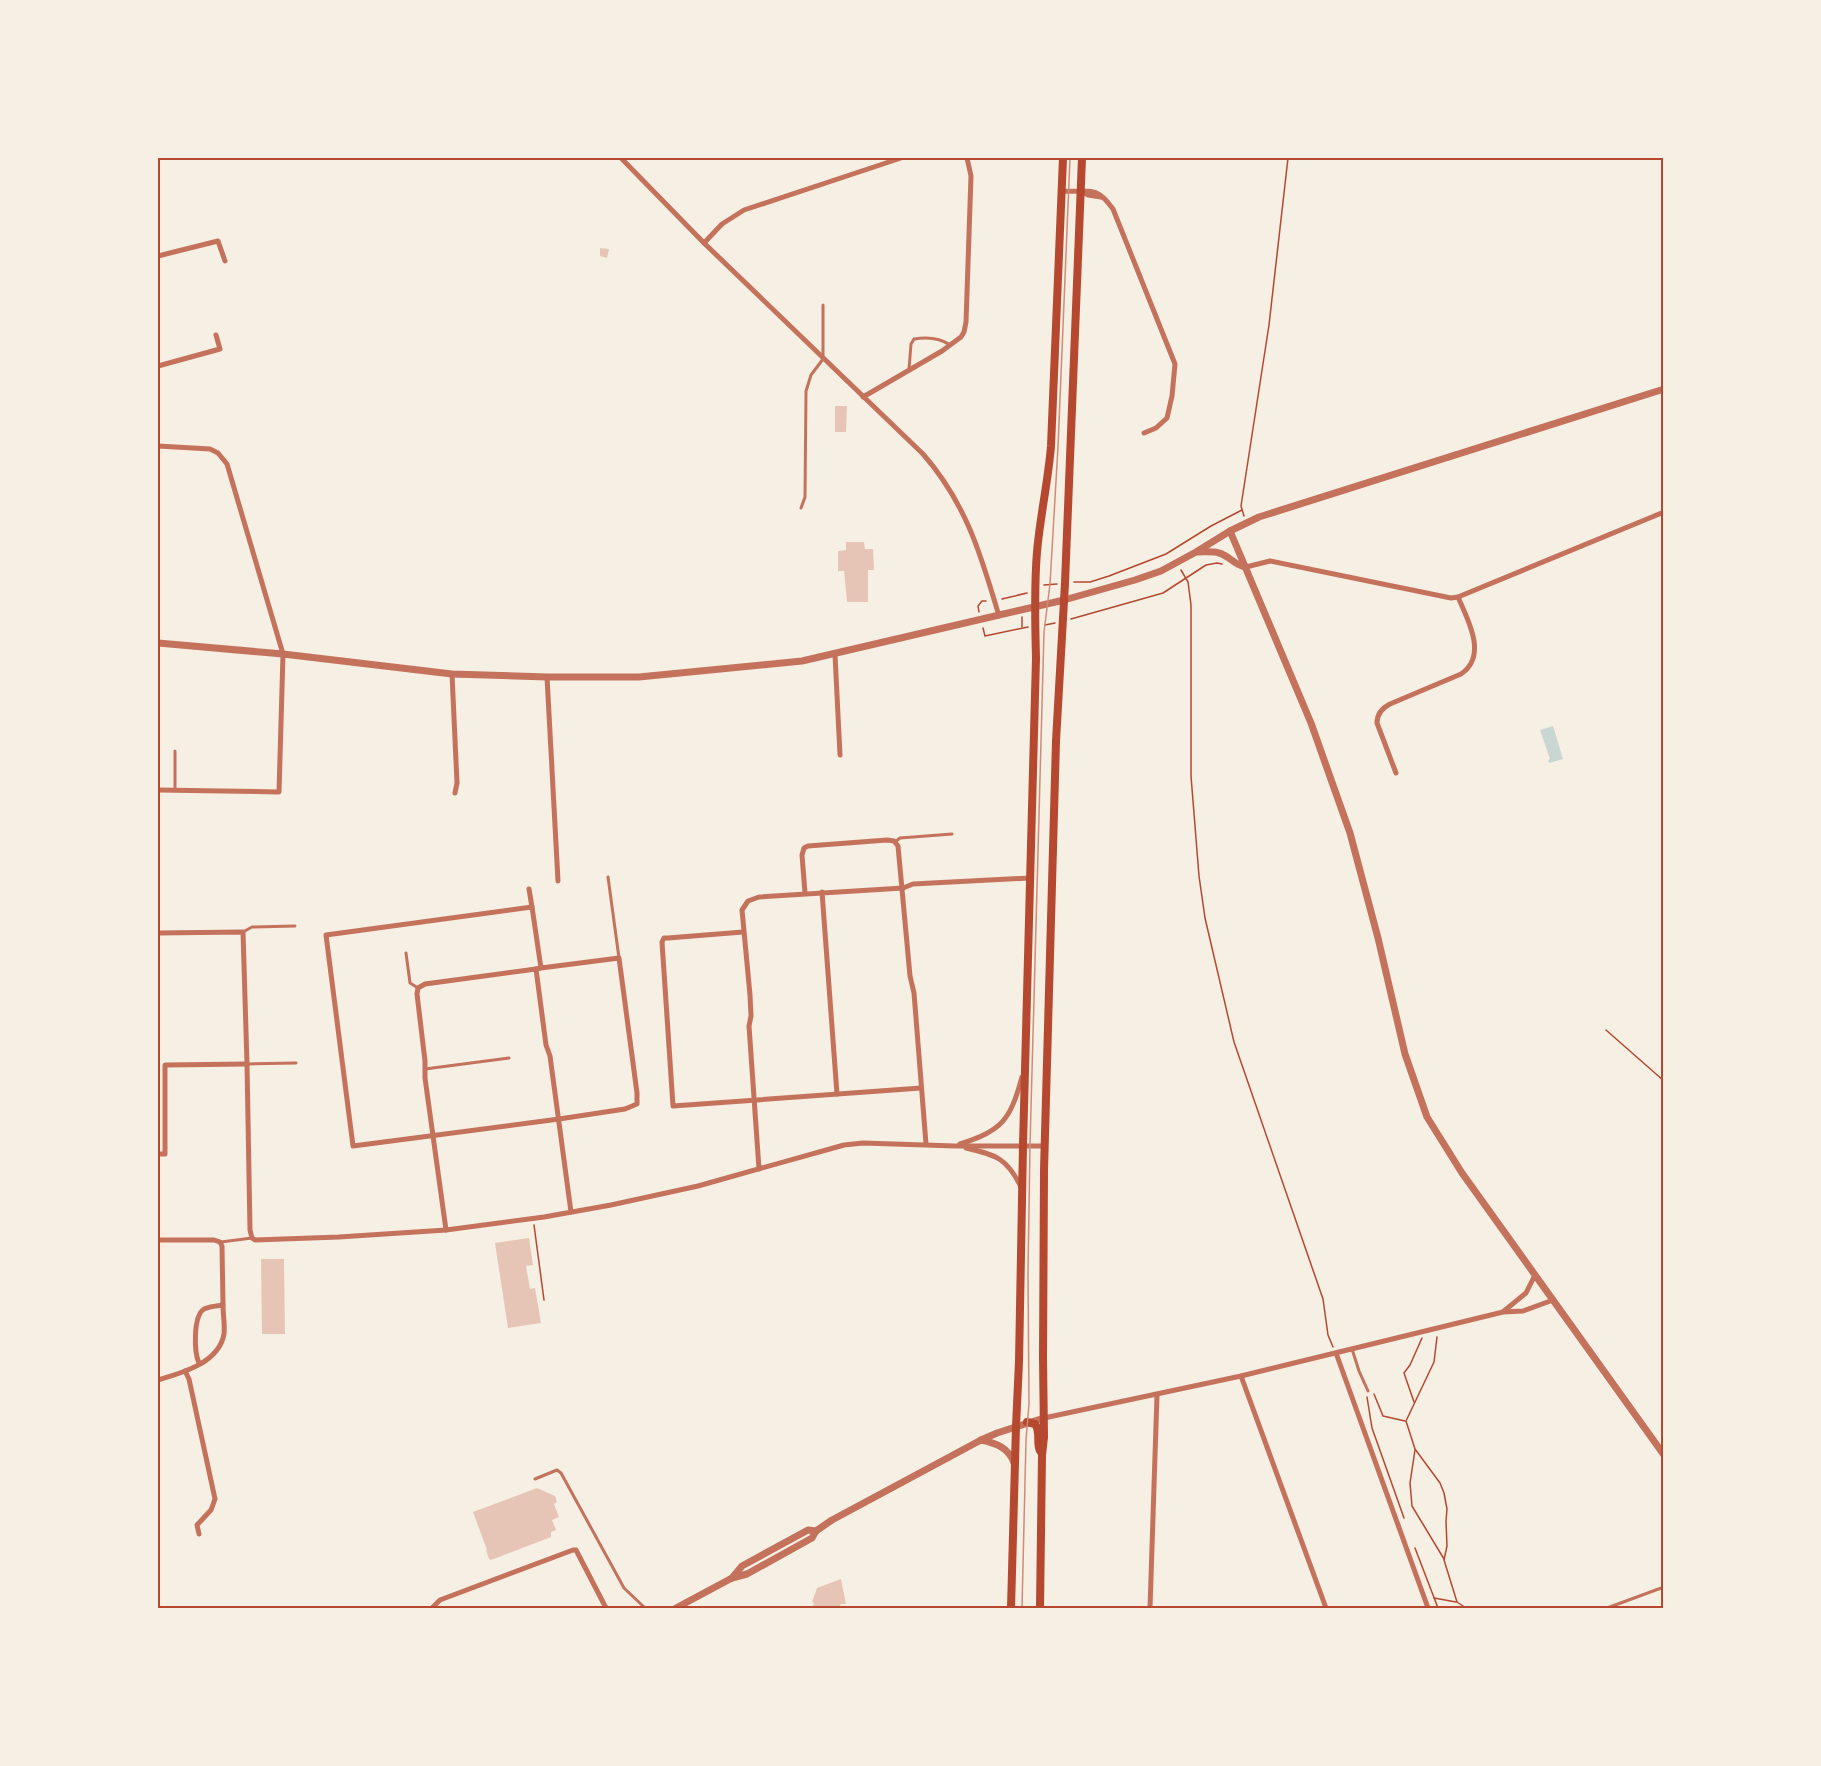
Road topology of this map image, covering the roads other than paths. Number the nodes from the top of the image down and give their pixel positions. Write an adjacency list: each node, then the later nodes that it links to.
1 (621, 158): 8 (street)
2 (901, 158): 8 (street)
3 (967, 158): 13 (street)
4 (1064, 158): 6 (main road)
5 (1082, 158): 7 (main road)
6 (1062, 191): 7 (street); 28 (main road)
7 (1080, 192): 19 (street); 27 (main road)
8 (704, 243): 14 (street)
9 (158, 256): 10 (street)
10 (225, 261)
11 (823, 305): 14 (lane)
12 (216, 335): 15 (street)
13 (950, 345): 16 (street); 16 (lane)
14 (823, 359): 18 (street); 21 (lane)
15 (158, 366)
16 (909, 369): 18 (street)
17 (1664, 389): 23 (street)
18 (863, 397): 29 (street)
19 (1144, 433)
20 (158, 446): 31 (street)
21 (801, 508)
22 (1664, 512): 26 (street)
23 (1230, 531): 24 (street); 25 (street)
24 (1196, 552): 25 (street); 27 (street)
25 (1246, 567): 26 (street); 81 (street)
26 (1458, 597): 37 (street)
27 (1064, 600): 28 (street); 72 (main road)
28 (1035, 607): 29 (street); 44 (main road)
29 (999, 616): 32 (street)
30 (158, 643): 31 (street)
31 (283, 654): 33 (street); 39 (street)
32 (835, 655): 34 (street); 36 (street)
33 (452, 674): 34 (street); 40 (street)
34 (547, 677): 45 (street)
35 (175, 752): 39 (lane)
36 (840, 755)
37 (1396, 773)
38 (158, 790): 39 (street)
39 (175, 791)
40 (455, 793)
41 (952, 834): 42 (lane)
42 (895, 842): 46 (street); 49 (street)
43 (608, 877): 56 (lane)
44 (1030, 878): 46 (street); 62 (main road)
45 (558, 882)
46 (903, 888): 48 (street); 64 (street)
47 (529, 889): 50 (street)
48 (822, 892): 49 (street); 65 (street)
49 (805, 893): 53 (street)
50 (532, 907): 57 (street); 68 (street)
51 (295, 926): 52 (lane)
52 (243, 932): 54 (street); 61 (street)
53 (743, 932): 66 (street); 66 (street)
54 (158, 933)
55 (406, 952): 58 (lane)
56 (619, 958): 57 (street); 67 (street)
57 (538, 969): 58 (street); 67 (street)
58 (418, 988): 63 (street)
59 (508, 1058): 63 (lane)
60 (296, 1063): 61 (lane)
61 (248, 1064): 73 (street); 78 (street)
62 (1026, 1066): 70 (main road); 71 (street)
63 (425, 1069): 68 (street)
64 (921, 1088): 65 (street); 69 (street)
65 (837, 1094): 66 (street)
66 (754, 1099): 74 (street)
67 (558, 1119): 68 (street); 76 (street)
68 (433, 1135): 77 (street)
69 (926, 1144): 71 (street); 74 (street)
70 (1023, 1145): 71 (street); 72 (street); 75 (main road)
71 (955, 1146): 75 (street)
72 (1045, 1146): 93 (main road)
73 (158, 1154)
74 (759, 1169): 76 (street)
75 (1022, 1189): 95 (main road)
76 (571, 1212): 77 (street)
77 (446, 1230): 78 (street)
78 (252, 1238): 80 (lane)
79 (158, 1240): 80 (street)
80 (220, 1242): 83 (street)
81 (1535, 1275): 82 (street); 84 (street)
82 (1553, 1300): 84 (street); 98 (street)
83 (223, 1305): 87 (street); 87 (street)
84 (1503, 1312): 85 (street)
85 (1352, 1349): 86 (street); 91 (lane)
86 (1336, 1353): 89 (street); 111 (street)
87 (199, 1364): 88 (street)
88 (185, 1371): 90 (street); 101 (street)
89 (1241, 1376): 92 (street); 110 (street)
90 (158, 1380)
91 (1368, 1390)
92 (1157, 1395): 93 (street); 109 (street)
93 (1044, 1418): 94 (street); 97 (main road)
94 (1027, 1422): 95 (street); 97 (main road)
95 (1016, 1426): 96 (street); 99 (main road)
96 (981, 1440): 99 (street); 106 (street)
97 (1042, 1455): 108 (main road)
98 (1664, 1455)
99 (1015, 1467): 107 (main road)
100 (535, 1479): 105 (lane)
101 (199, 1534)
102 (1664, 1587): 112 (lane)
103 (432, 1608): 104 (street)
104 (606, 1608)
105 (645, 1608)
106 (676, 1608)
107 (1011, 1608)
108 (1040, 1608)
109 (1150, 1608)
110 (1326, 1608)
111 (1426, 1608)
112 (1607, 1608)

